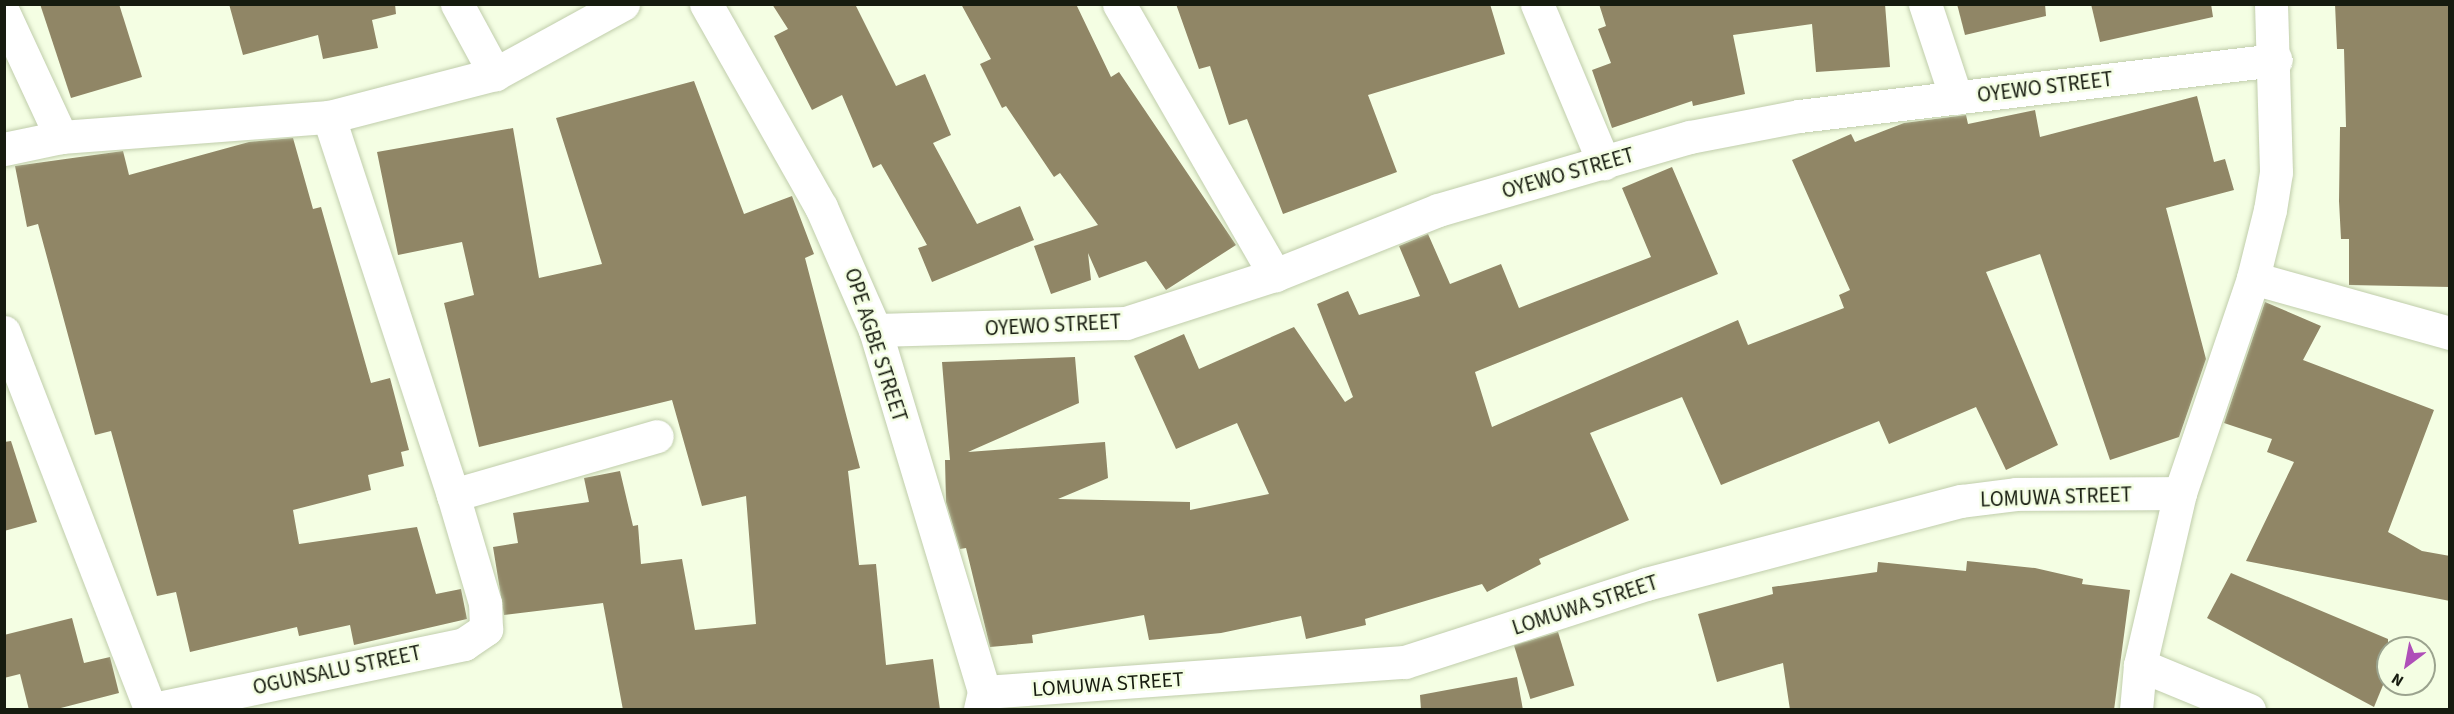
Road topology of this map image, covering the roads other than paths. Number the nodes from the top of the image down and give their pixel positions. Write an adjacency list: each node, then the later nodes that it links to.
1 (457, 4): 10 (street)
2 (623, 4): 10 (street)
3 (706, 4): 18 (street, OPE AGBE STREET)
4 (1119, 4): 16 (street)
5 (1537, 4): 15 (street)
6 (1925, 4): 11 (street)
7 (2271, 4): 9 (street)
8 (4, 14): 13 (street)
9 (2276, 60): 11 (street, OYEWO STREET); 17 (street)
10 (495, 74): 12 (street)
11 (1956, 98): 15 (street, OYEWO STREET)
12 (329, 117): 13 (street); 23 (street)
13 (61, 137): 14 (street)
14 (4, 149)
15 (1604, 163): 16 (street, OYEWO STREET)
16 (1275, 275): 18 (street, OYEWO STREET)
17 (2253, 278): 20 (street); 22 (street)
18 (875, 330): 25 (street, OPE AGBE STREET)
19 (4, 332): 26 (street)
20 (2450, 333)
21 (657, 436): 23 (street)
22 (2180, 494): 24 (street); 25 (street, LOMUWA STREET)
23 (453, 495): 26 (street, OGUNSALU STREET)
24 (2140, 665): 27 (street); 28 (street)
25 (982, 701)
26 (149, 709)
27 (2136, 710)
28 (2250, 710)

